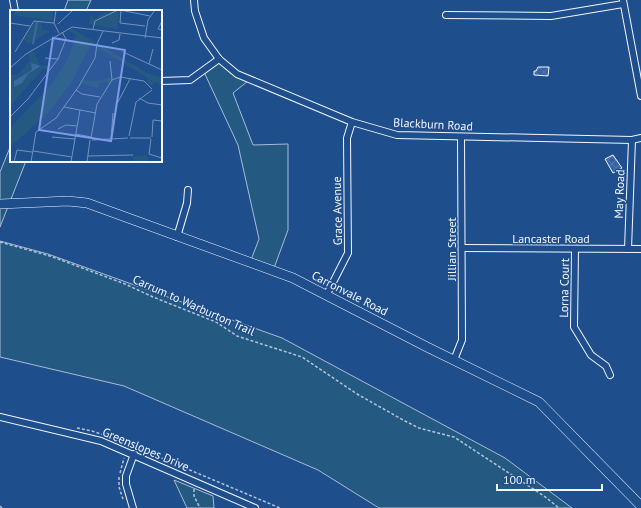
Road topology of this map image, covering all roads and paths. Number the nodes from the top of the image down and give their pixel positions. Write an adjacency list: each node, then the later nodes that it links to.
1 (13, 0): 4 (street)
2 (194, 0): 6 (street, Blackburn Road)
3 (623, 2): 5 (street); 8 (street)
4 (15, 10)
5 (446, 15)
6 (219, 59): 7 (street); 9 (street, Blackburn Road)
7 (162, 80)
8 (641, 96)
9 (352, 122): 10 (street, Blackburn Road); 22 (street, Grace Avenue)
10 (461, 136): 12 (street, Blackburn Road); 18 (street, Jillian Street)
11 (641, 138): 12 (street, Blackburn Road)
12 (632, 140): 13 (street, Blackburn Road); 20 (street, May Road)
13 (641, 143)
14 (188, 190): 16 (street)
15 (0, 204): 16 (street, Carronvale Road)
16 (177, 236): 22 (street, Carronvale Road)
17 (0, 242): 34 (path, Carrum to Warburton Trail)
18 (462, 248): 19 (street, Lancaster Road); 23 (street, Jillian Street)
19 (575, 249): 20 (street, Lancaster Road); 24 (street, Lorna Court)
20 (628, 249): 21 (street, Lancaster Road)
21 (641, 249)
22 (327, 294): 23 (street, Carronvale Road)
23 (454, 360): 30 (street, Carronvale Road)
24 (610, 375)
25 (0, 417): 26 (street, Greenslopes Drive)
26 (134, 454): 28 (street, Greenslopes Drive); 31 (street)
27 (124, 457): 29 (path)
28 (196, 483): 32 (path); 33 (street, Greenslopes Drive)
29 (124, 503)
30 (641, 506)
31 (133, 508)
32 (200, 508)
33 (255, 508)
34 (559, 508)

